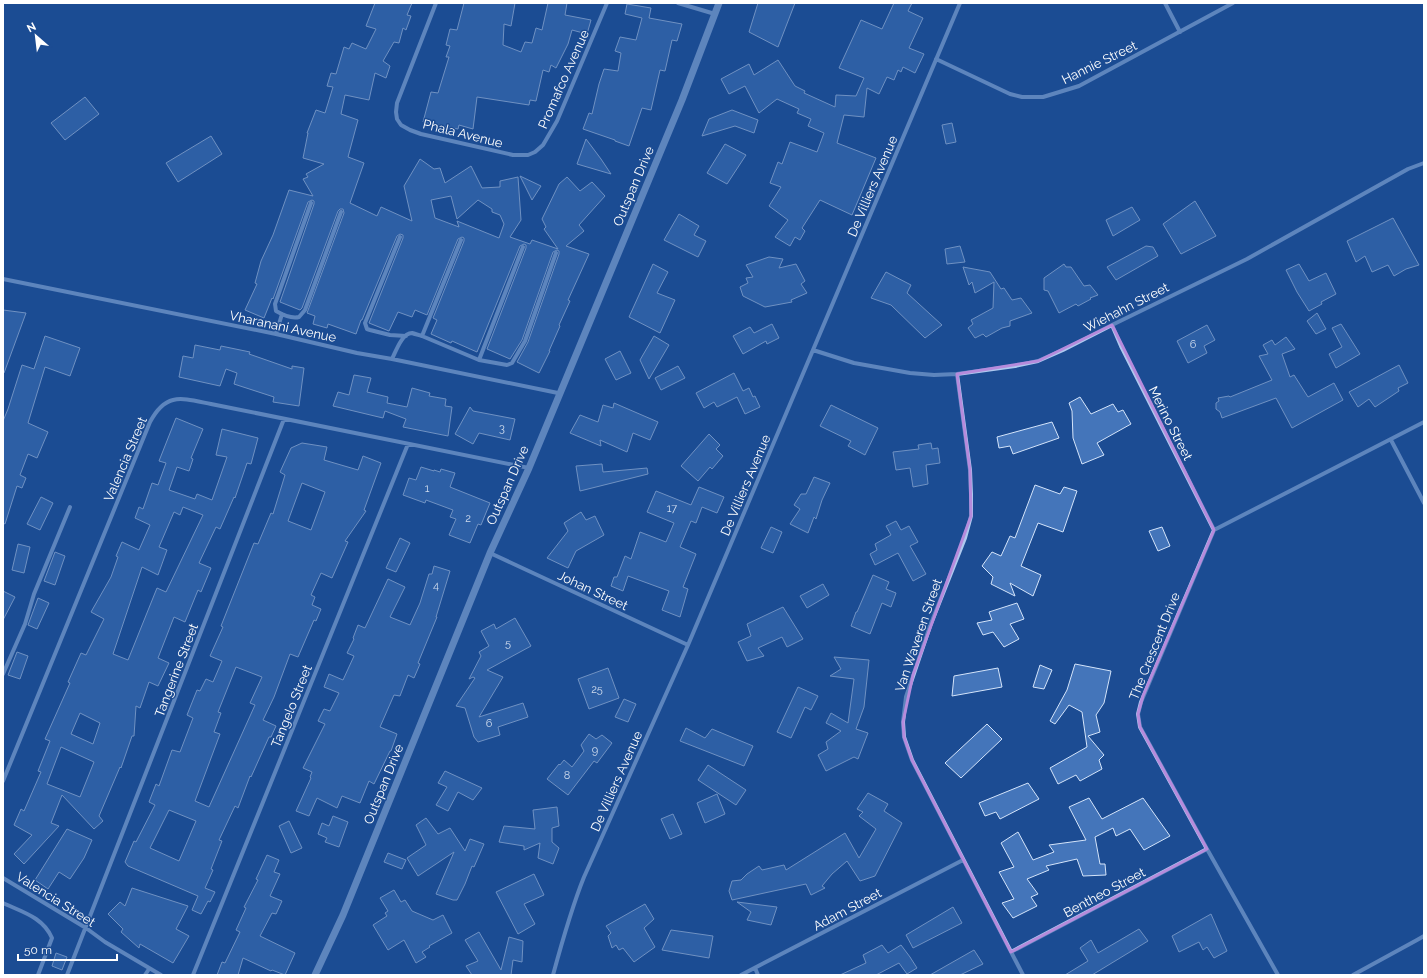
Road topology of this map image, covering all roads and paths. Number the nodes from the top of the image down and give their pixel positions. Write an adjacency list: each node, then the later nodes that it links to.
1 (436, 3): 11 (street, Phala Avenue)
2 (606, 3): 11 (street, Promafco Avenue)
3 (678, 3): 8 (street)
4 (719, 3): 8 (street, Outspan Drive)
5 (960, 3): 10 (street, De Villiers Avenue)
6 (1165, 3): 9 (street)
7 (1233, 3): 9 (street, Hannie Street)
8 (715, 14): 29 (street, Outspan Drive)
9 (1180, 32): 10 (street, Hannie Street)
10 (936, 59): 25 (street, De Villiers Avenue)
11 (528, 155)
12 (1424, 163): 21 (street, Wiehahn Street)
13 (311, 203): 20 (street)
14 (341, 212): 20 (street)
15 (400, 238): 23 (street)
16 (461, 240): 24 (street)
17 (523, 247): 27 (street)
18 (556, 253): 27 (street)
19 (3, 279): 22 (street, Vharanani Avenue)
20 (282, 314): 22 (street)
21 (1112, 325): 28 (street, Wiehahn Street); 37 (street, Merino Street)
22 (276, 334): 26 (street, Vharanani Avenue)
23 (406, 336): 24 (street); 26 (street)
24 (422, 336): 27 (street)
25 (813, 350): 28 (street, Wiehahn Street); 39 (street, De Villiers Avenue)
26 (392, 359): 29 (street, Vharanani Avenue)
27 (479, 360)
28 (957, 374): 43 (street, Van Waveren Street)
29 (558, 393): 34 (street, Outspan Drive)
30 (284, 419): 33 (street, Valencia Street); 41 (street, Valencia Street); 46 (street, Tangerine Street)
31 (1424, 422): 32 (street)
32 (1391, 440): 35 (street); 37 (street)
33 (408, 444): 34 (street, Valencia Street); 55 (street, Tangelo Street)
34 (529, 468): 38 (street, Outspan Drive)
35 (1424, 503)
36 (70, 507): 40 (street)
37 (1214, 530): 42 (street, The Crescent Drive)
38 (490, 553): 39 (street, Johan Street); 56 (street, Outspan Drive)
39 (688, 645): 57 (street, De Villiers Avenue)
40 (3, 674)
41 (3, 781)
42 (1207, 849): 48 (street, Bentheo Street); 61 (street, The Crescent Drive)
43 (963, 860): 48 (street, Van Waveren Street); 49 (street, Adam Street)
44 (4, 880): 46 (street, Valencia Street)
45 (3, 903): 51 (street)
46 (86, 928): 50 (street, Valencia Street); 52 (street, Tangerine Street)
47 (1424, 936): 62 (street)
48 (1010, 952): 60 (street, Van Waveren Street)
49 (755, 968): 58 (street, Adam Street); 59 (street)
50 (149, 969): 53 (street); 54 (street, Valencia Street)
51 (38, 975)
52 (67, 975)
53 (146, 975)
54 (161, 975)
55 (193, 975)
56 (315, 975)
57 (553, 975)
58 (741, 975)
59 (758, 975)
60 (1023, 975)
61 (1278, 975)
62 (1353, 975)

